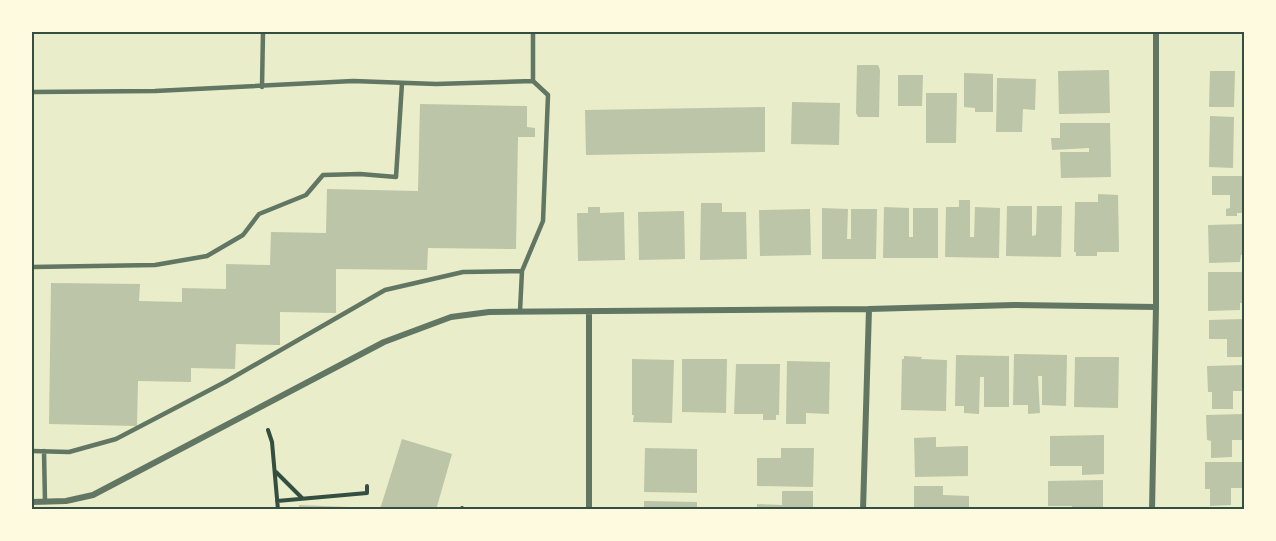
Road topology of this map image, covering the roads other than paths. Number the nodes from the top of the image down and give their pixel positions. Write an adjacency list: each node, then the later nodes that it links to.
1 (263, 32): 6 (lane)
2 (533, 32): 4 (lane)
3 (1156, 32): 10 (street)
4 (533, 81): 5 (lane); 9 (lane)
5 (402, 83): 6 (lane); 8 (lane)
6 (262, 87): 7 (lane)
7 (32, 92)
8 (32, 267)
9 (522, 272): 12 (lane); 15 (lane)
10 (1156, 307): 11 (street); 20 (street)
11 (869, 309): 13 (street); 19 (street)
12 (520, 312): 13 (street); 16 (street)
13 (589, 312): 18 (street)
14 (32, 451): 15 (lane)
15 (44, 451): 16 (lane)
16 (45, 501): 17 (street)
17 (32, 502)
18 (589, 510)
19 (863, 510)
20 (1152, 510)

